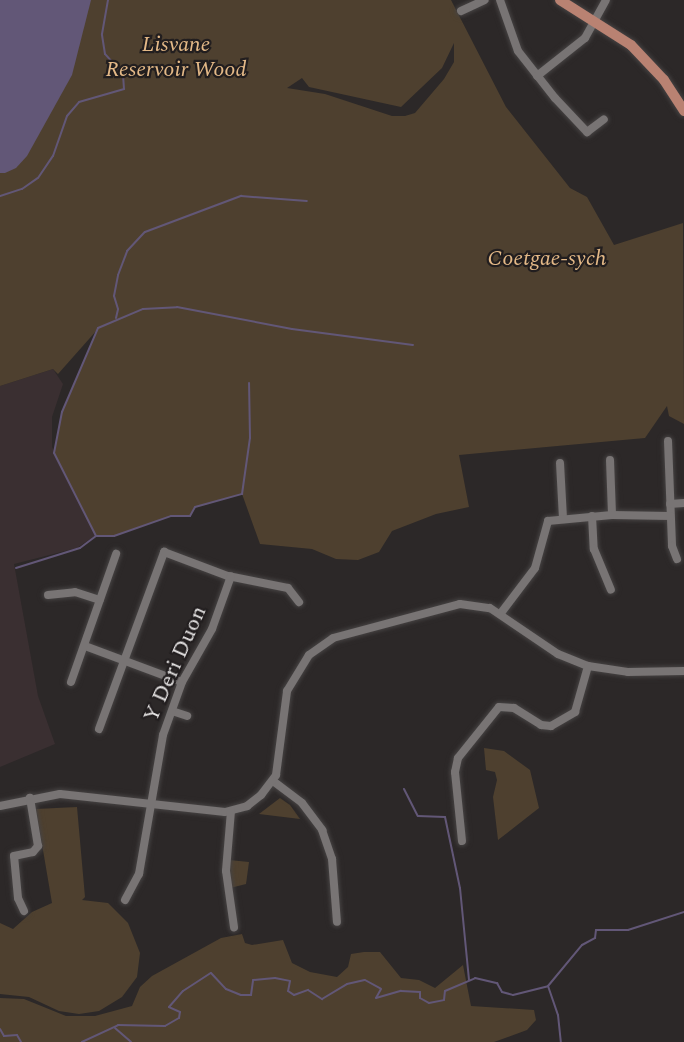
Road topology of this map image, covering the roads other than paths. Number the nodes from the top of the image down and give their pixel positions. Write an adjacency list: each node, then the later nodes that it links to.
1 (485, 0): 5 (street)
2 (500, 0): 7 (street)
3 (560, 0): 6 (main road)
4 (606, 0): 6 (street)
5 (461, 11)
6 (595, 20): 7 (street); 8 (main road)
7 (537, 76): 9 (street)
8 (684, 111)
9 (604, 119)
10 (668, 441): 14 (street)
11 (610, 460): 15 (street)
12 (560, 463): 18 (street)
13 (684, 503): 14 (street)
14 (670, 504): 17 (street)
15 (612, 515): 16 (street); 17 (street)
16 (592, 516): 18 (street); 22 (street)
17 (670, 516): 20 (street)
18 (563, 518): 26 (street)
19 (116, 555): 24 (street)
20 (677, 559)
21 (231, 576): 25 (street); 28 (street); 32 (street, Y Deri Duon)
22 (610, 590)
23 (48, 595): 24 (street)
24 (100, 600): 27 (street)
25 (299, 602)
26 (501, 613): 29 (street); 36 (street)
27 (85, 646): 28 (street); 31 (street)
28 (123, 660): 32 (street); 35 (street)
29 (588, 666): 30 (street); 41 (street)
30 (684, 671)
31 (71, 682)
32 (182, 682): 33 (street, Y Deri Duon)
33 (172, 711): 34 (street); 38 (street, Y Deri Duon)
34 (187, 716)
35 (99, 729)
36 (273, 781): 40 (street); 44 (street)
37 (30, 798): 38 (street); 39 (street); 43 (street)
38 (149, 803): 40 (street); 42 (street, Y Deri Duon)
39 (0, 806)
40 (231, 811): 45 (street)
41 (462, 841)
42 (125, 900)
43 (24, 911)
44 (337, 922)
45 (234, 927)

